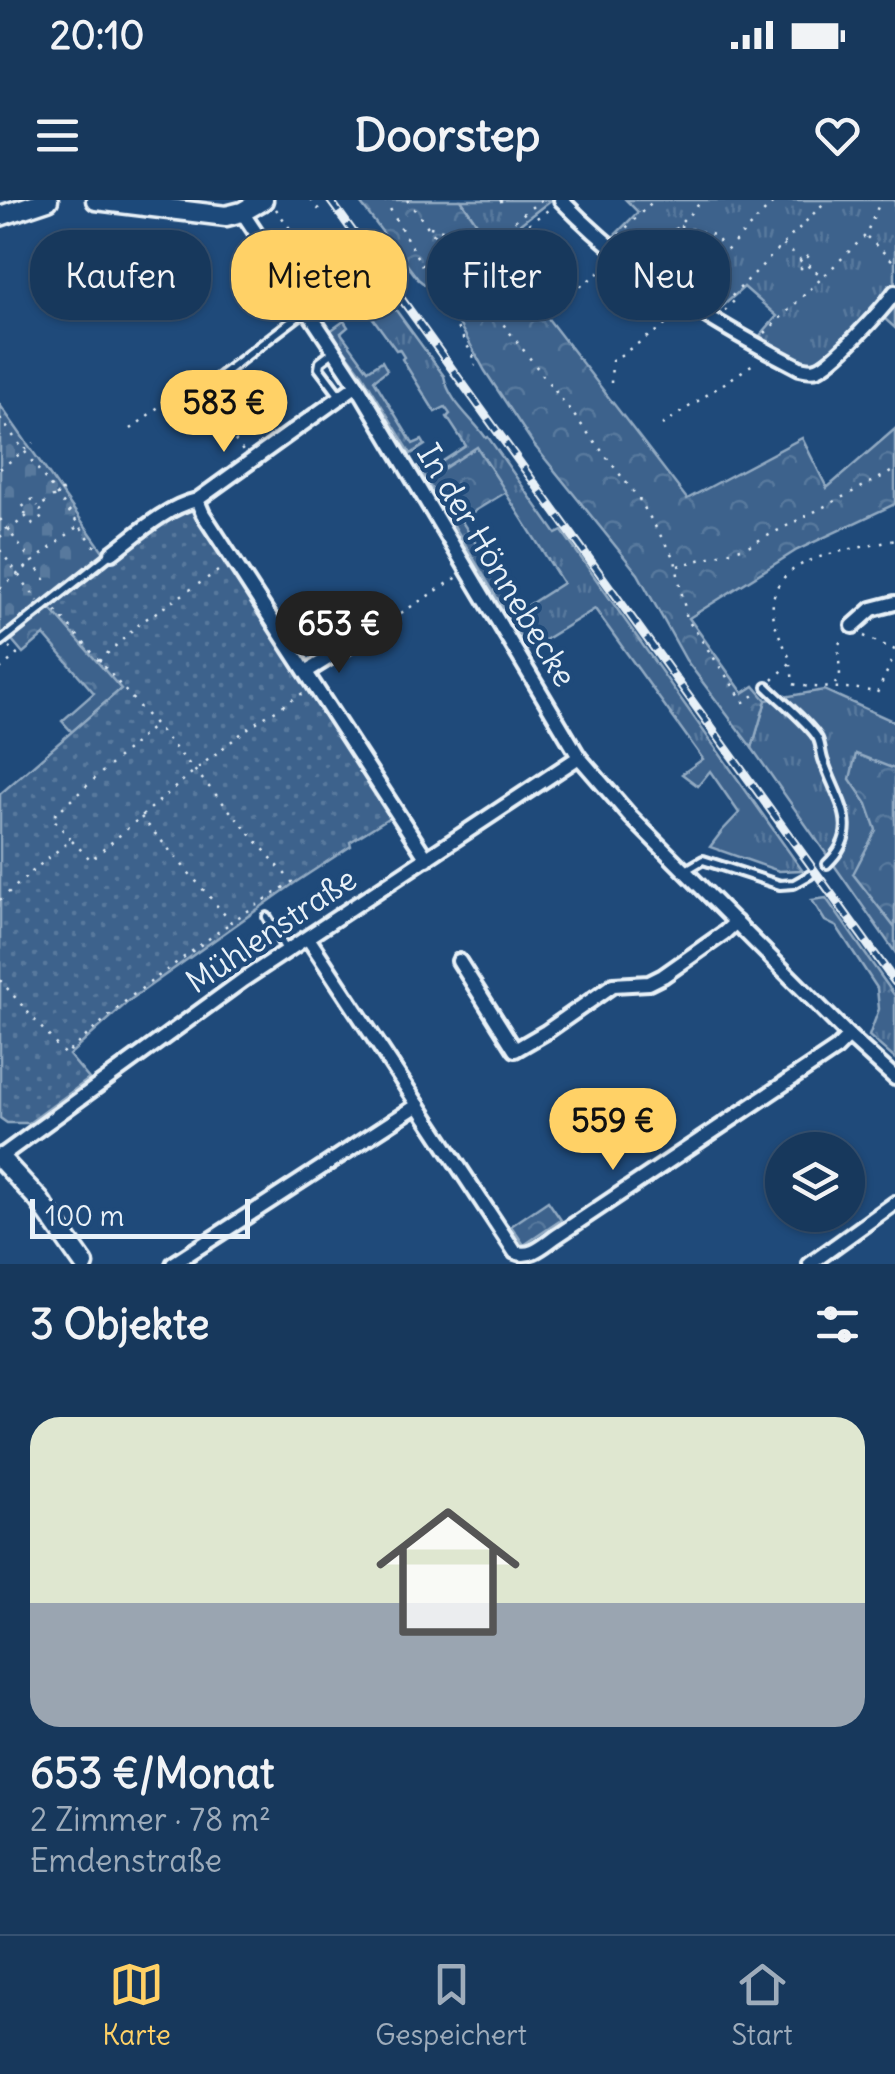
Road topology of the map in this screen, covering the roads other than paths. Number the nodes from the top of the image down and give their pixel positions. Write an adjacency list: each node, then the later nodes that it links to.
1 (48, 200): 6 (street)
2 (96, 200): 5 (street)
3 (266, 200): 5 (street)
4 (561, 200): 8 (street)
5 (242, 212): 7 (street, In der Hönnebecke)
6 (0, 216)
7 (254, 230)
8 (895, 292)
9 (293, 320): 12 (lane)
10 (313, 320): 11 (street, In der Hönnebecke)
11 (334, 352): 13 (street, In der Hönnebecke); 14 (lane)
12 (211, 383)
13 (357, 385): 14 (street); 23 (street, In der Hönnebecke)
14 (340, 398): 15 (street)
15 (197, 500): 16 (street); 21 (street)
16 (106, 553): 20 (lane)
17 (895, 603): 19 (street)
18 (388, 621): 21 (street)
19 (853, 626)
20 (1, 641)
21 (306, 672): 24 (street)
22 (767, 687): 25 (lane)
23 (578, 757): 24 (street, Mühlenstraße); 26 (street, In der Hönnebecke)
24 (428, 859): 30 (street, Mühlenstraße)
25 (826, 864)
26 (685, 871): 27 (lane); 29 (street, In der Hönnebecke)
27 (810, 875)
28 (267, 917): 31 (lane)
29 (736, 922): 32 (street); 33 (street, In der Hönnebecke)
30 (308, 938): 31 (street, Mühlenstraße); 35 (street)
31 (287, 952): 36 (street, Mühlenstraße)
32 (459, 960)
33 (849, 1036): 34 (street, In der Hönnebecke); 35 (street)
34 (895, 1078)
35 (418, 1105): 39 (street)
36 (0, 1157): 38 (street)
37 (895, 1202): 40 (street)
38 (84, 1264)
39 (174, 1264)
40 (810, 1264)

